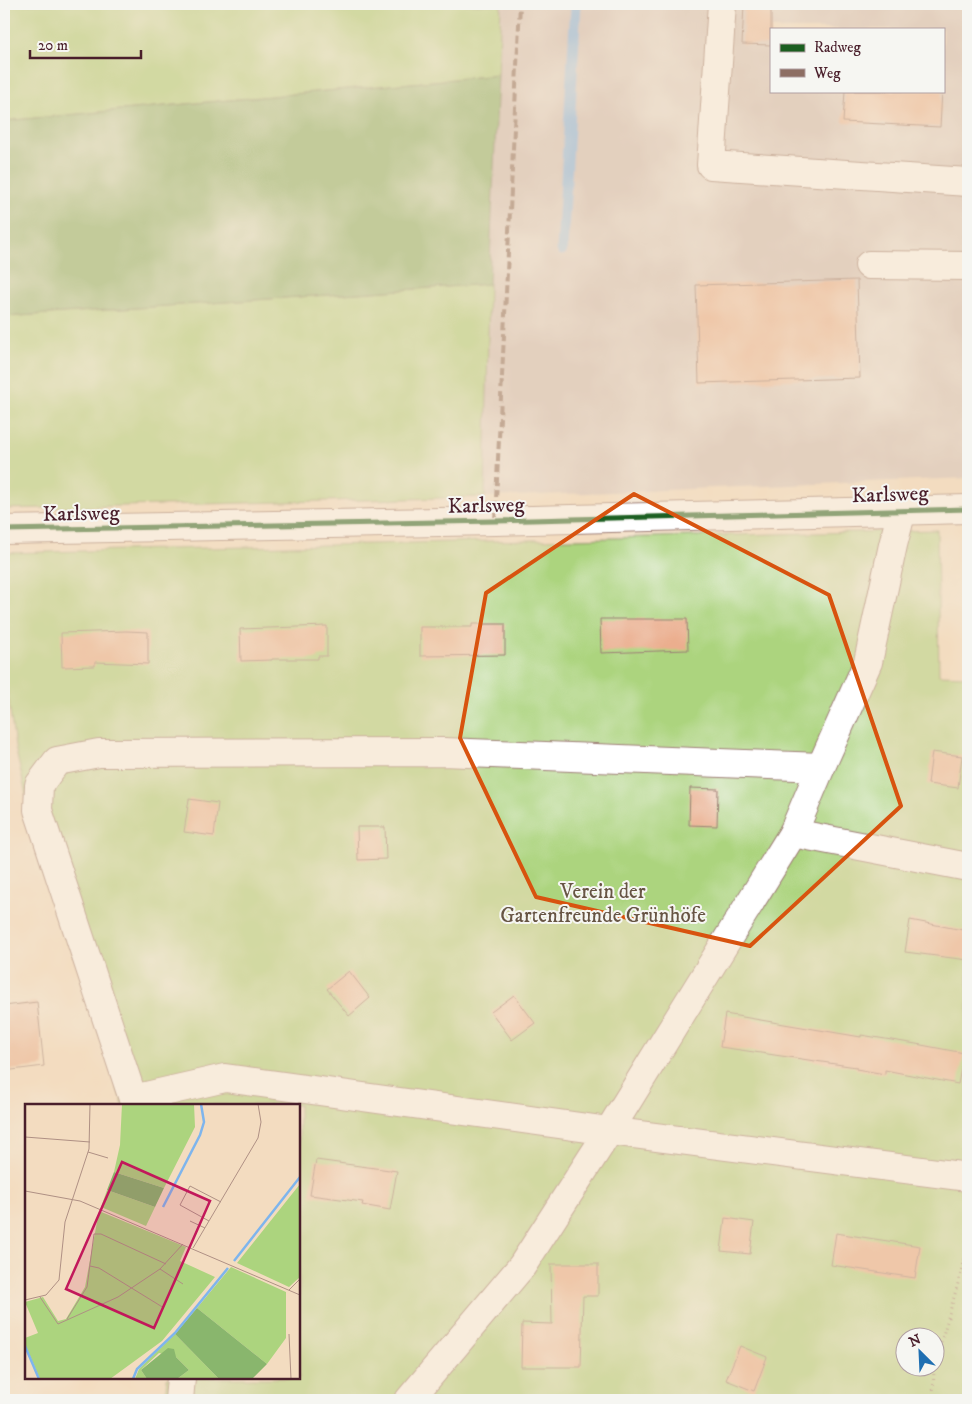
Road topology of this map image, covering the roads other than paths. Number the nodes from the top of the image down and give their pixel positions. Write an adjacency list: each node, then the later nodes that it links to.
1 (722, 4): 2 (street)
2 (968, 182)
3 (869, 265): 4 (street)
4 (968, 266)
5 (968, 509): 6 (street, Karlsweg)
6 (902, 510): 7 (street, Karlsweg); 8 (street)
7 (4, 530)
8 (821, 767): 9 (street); 11 (street)
9 (793, 833): 10 (street); 12 (street)
10 (968, 867)
11 (134, 1102): 12 (street)
12 (609, 1131): 13 (street); 16 (street)
13 (968, 1177)
14 (181, 1379): 15 (street)
15 (179, 1400)
16 (409, 1400)

